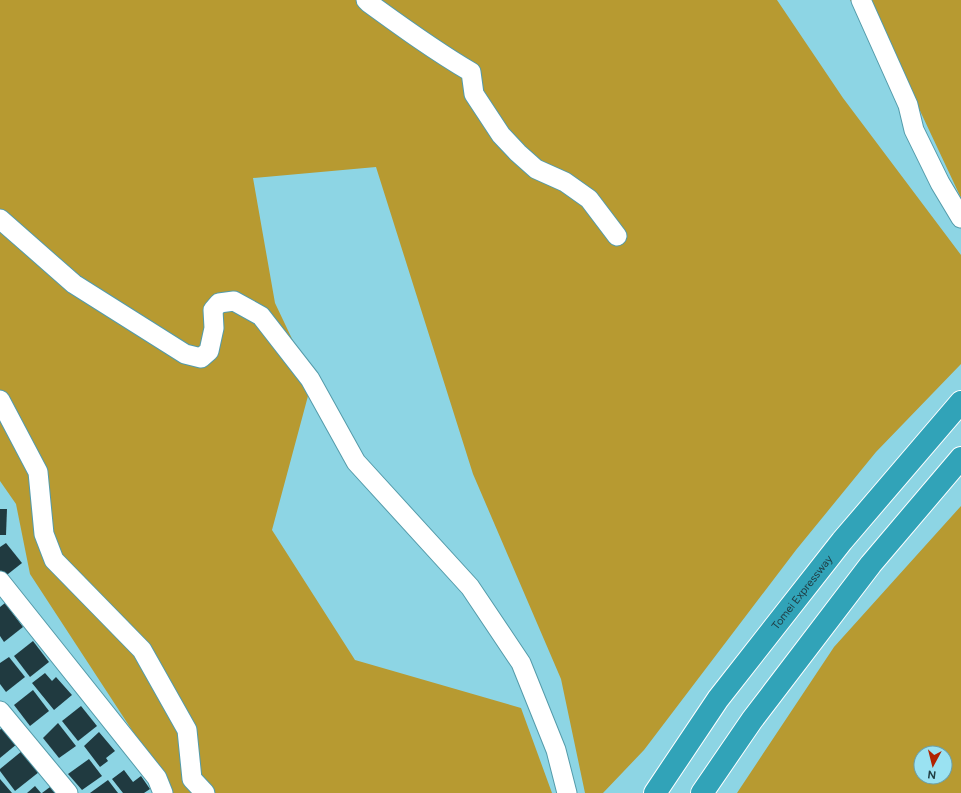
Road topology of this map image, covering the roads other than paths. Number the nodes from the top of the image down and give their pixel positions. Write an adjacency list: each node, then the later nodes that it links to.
1 (366, 0): 5 (street)
2 (861, 0): 3 (street)
3 (961, 218)
4 (0, 219): 14 (street)
5 (617, 236)
6 (0, 400): 13 (street)
7 (961, 402): 15 (highway, Tomei Expressway)
8 (961, 458): 16 (highway)
9 (0, 581): 12 (street)
10 (0, 711): 11 (street)
11 (68, 793)
12 (164, 793)
13 (205, 793)
14 (567, 793)
15 (655, 793)
16 (702, 793)

